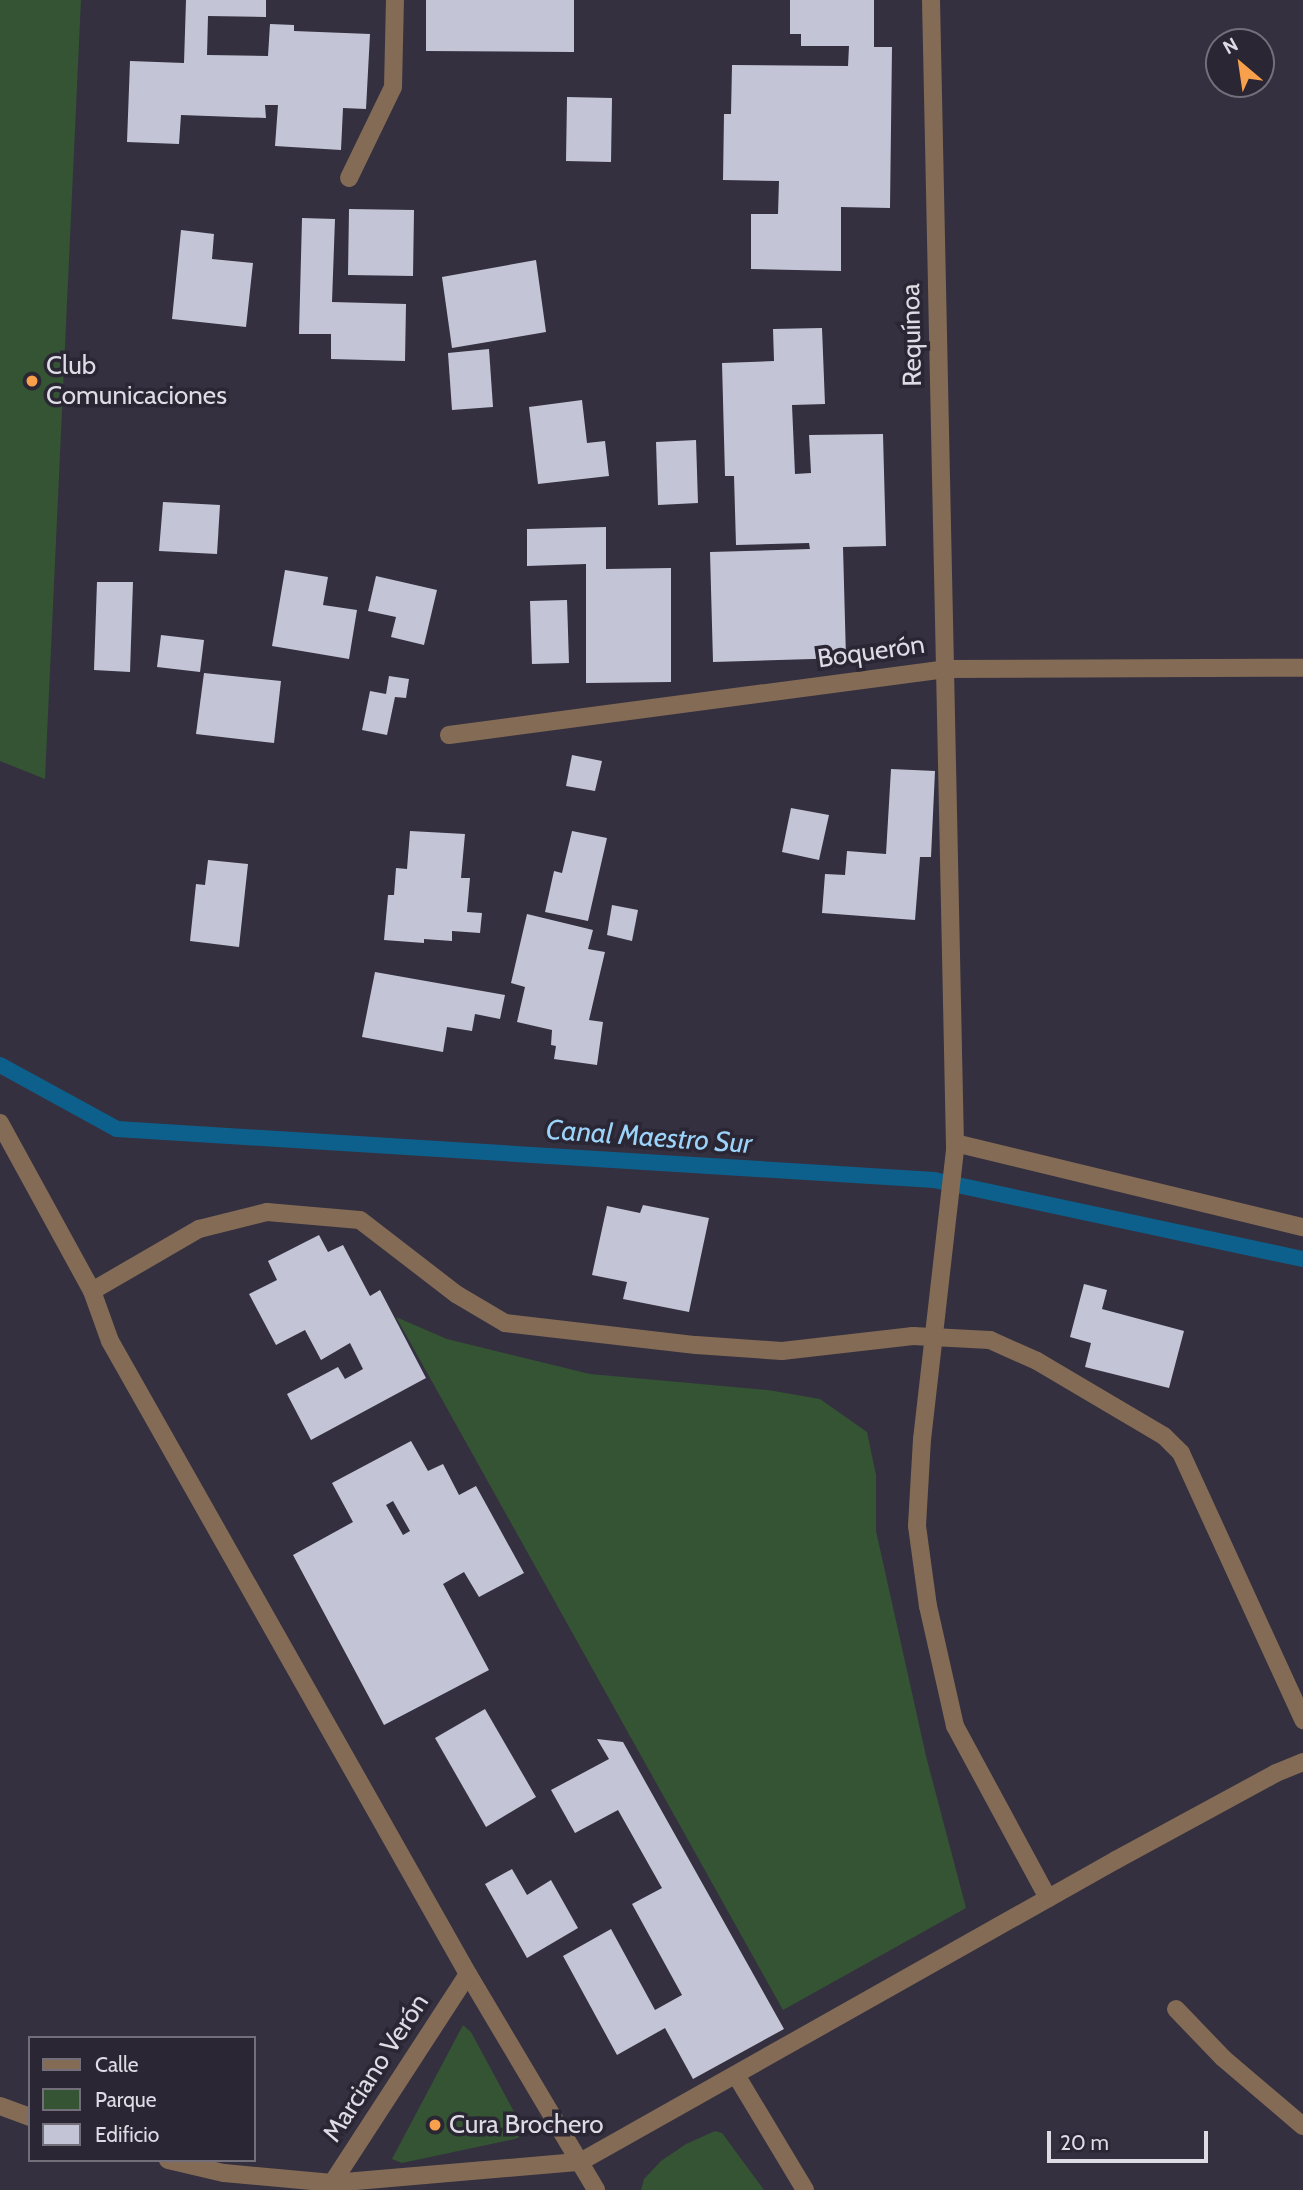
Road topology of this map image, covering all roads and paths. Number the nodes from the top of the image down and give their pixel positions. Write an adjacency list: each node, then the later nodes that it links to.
1 (395, 0): 3 (street)
2 (931, 0): 5 (street, Requínoa)
3 (349, 178)
4 (1303, 668): 5 (street, Boquerón)
5 (946, 669): 6 (street, Boquerón); 8 (street, Requínoa)
6 (449, 735)
7 (0, 1123): 10 (street)
8 (955, 1147): 9 (street); 11 (street, Requínoa)
9 (1303, 1227)
10 (92, 1291): 11 (street); 15 (street)
11 (934, 1337): 12 (street); 14 (street, Requínoa)
12 (1303, 1720)
13 (1303, 1762): 14 (street)
14 (1048, 1899): 17 (street)
15 (468, 1975): 22 (street); 23 (street, Marciano Verón)
16 (1177, 2010): 20 (street)
17 (736, 2075): 22 (street); 26 (street)
18 (0, 2106): 19 (street)
19 (28, 2116)
20 (1303, 2126)
21 (177, 2162): 23 (street)
22 (580, 2162): 23 (street); 25 (street)
23 (330, 2186): 24 (street)
24 (352, 2190)
25 (596, 2190)
26 (805, 2190)

